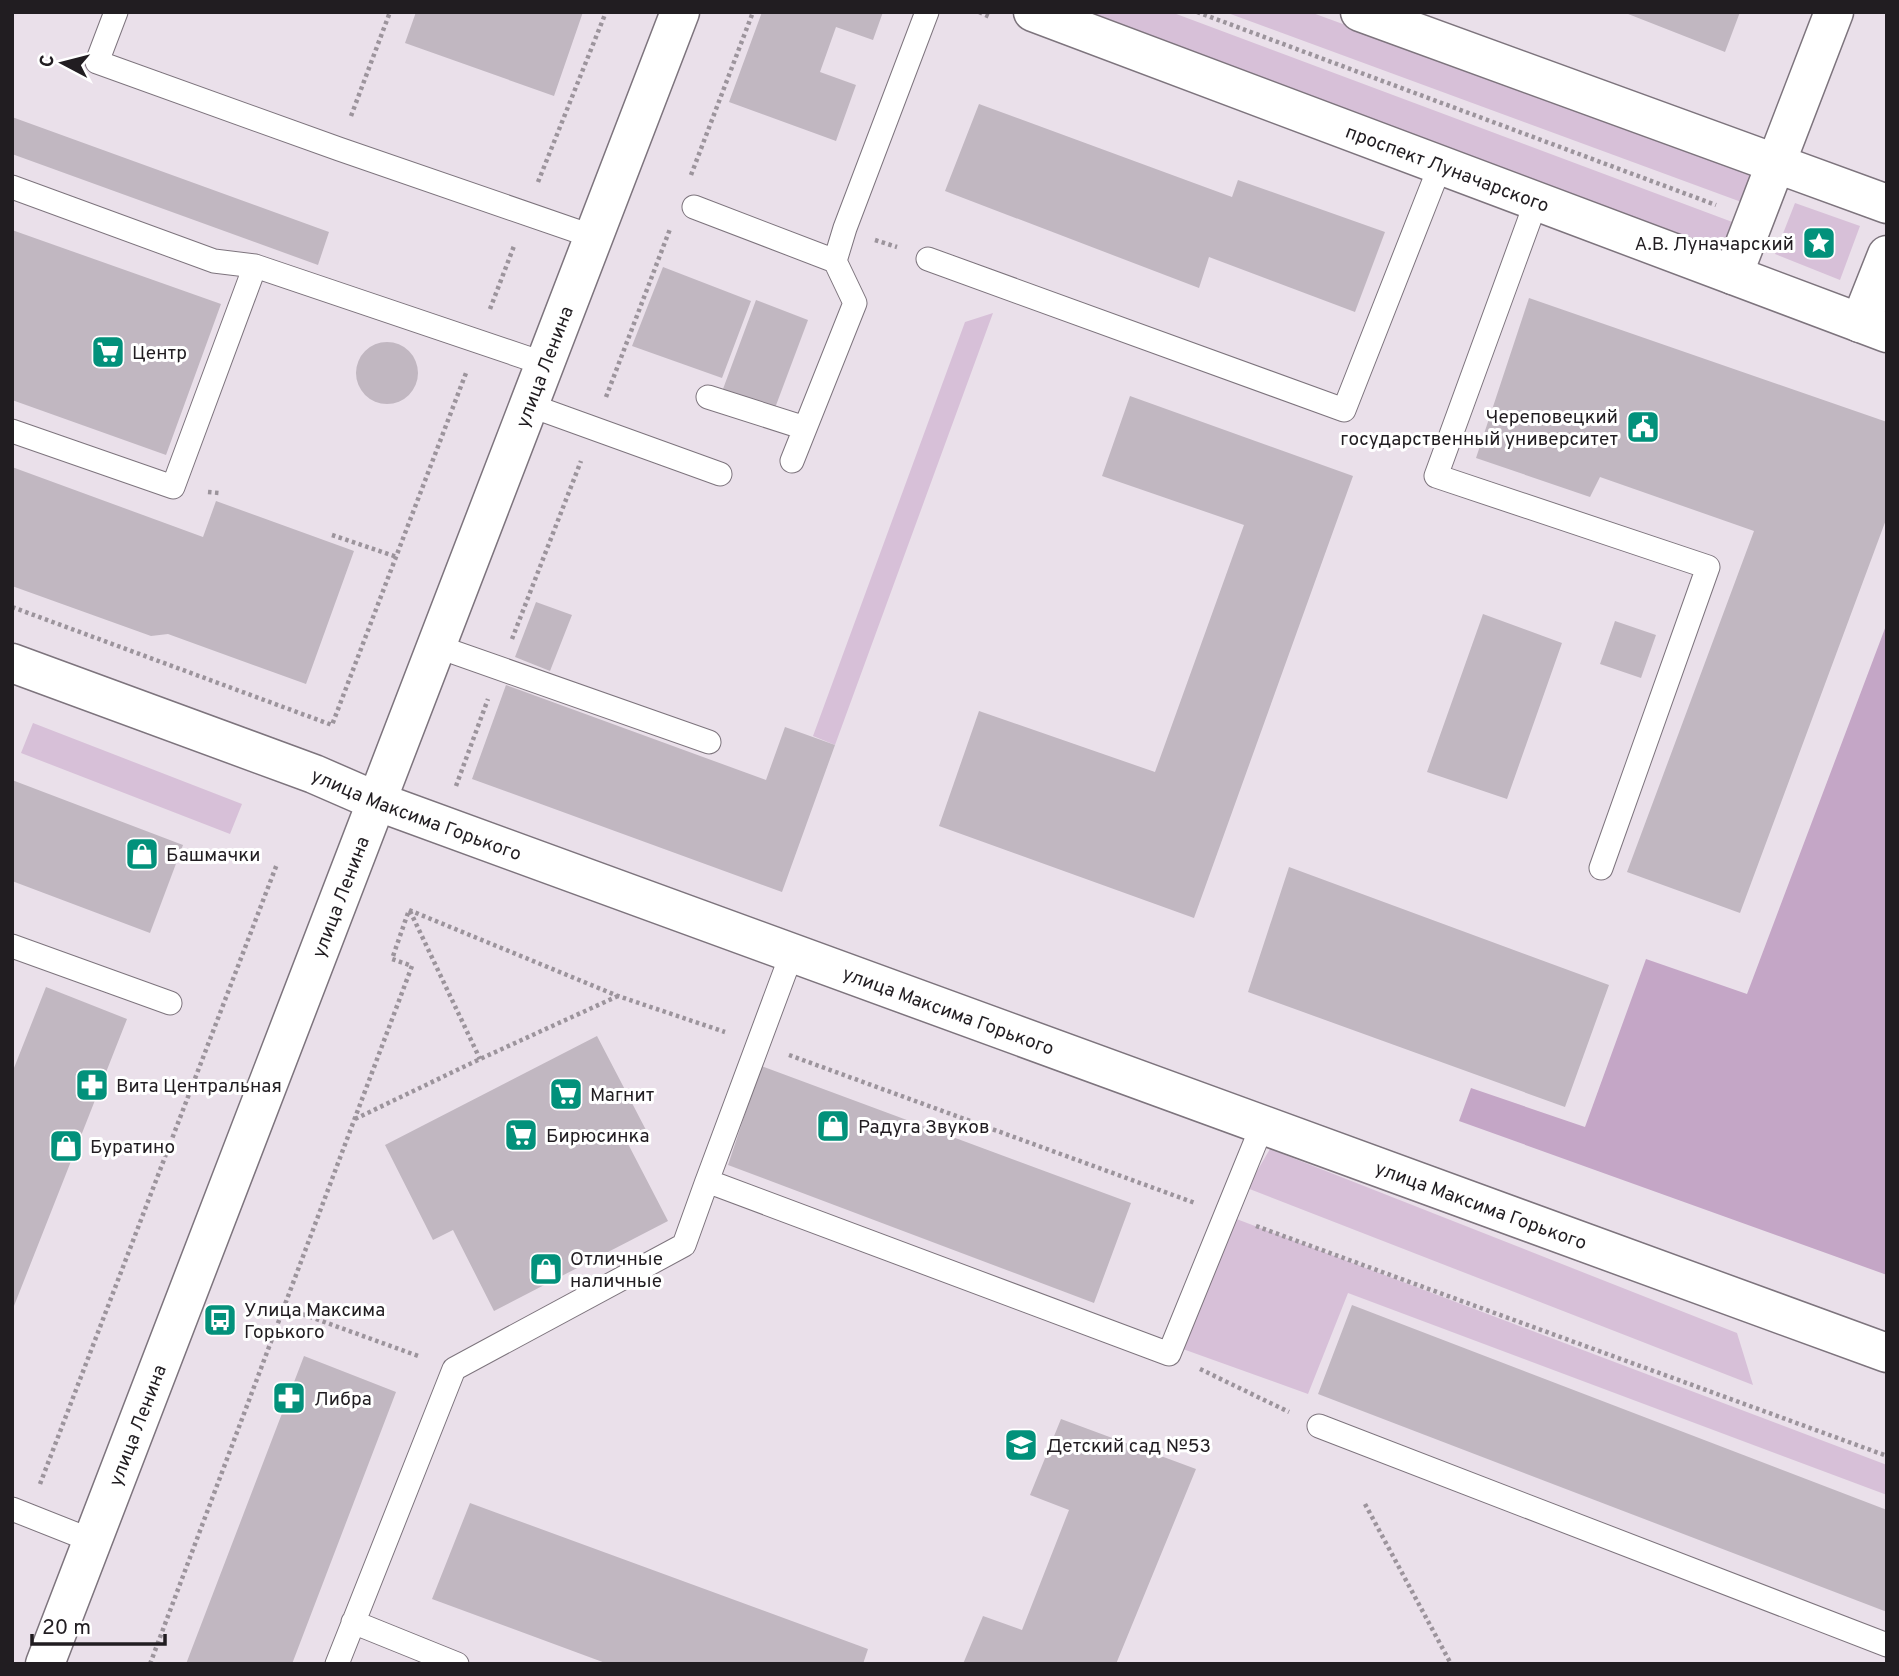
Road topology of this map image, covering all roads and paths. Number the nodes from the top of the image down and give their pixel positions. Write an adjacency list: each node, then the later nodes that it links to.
1 (116, 12): 9 (lane)
2 (390, 12): 9 (path)
3 (680, 12): 18 (street, улица Ленина)
4 (927, 12): 17 (lane)
5 (1033, 12): 11 (street, проспект Луначарского)
6 (1197, 12): 16 (path)
7 (1360, 12): 10 (street)
8 (1834, 12): 10 (street)
9 (338, 149): 18 (lane)
10 (1775, 163): 14 (street); 16 (street)
11 (1440, 166): 13 (street, проспект Луначарского); 20 (lane)
12 (12, 187): 22 (lane)
13 (1536, 202): 23 (street, проспект Луначарского); 41 (lane)
14 (1887, 204)
15 (694, 207): 21 (lane)
16 (1753, 219): 23 (street)
17 (845, 229): 20 (path); 21 (lane)
18 (594, 237): 25 (street, улица Ленина)
19 (1887, 255): 24 (street, проспект Луначарского)
20 (928, 259)
21 (835, 261): 28 (lane)
22 (255, 266): 25 (lane); 29 (lane)
23 (1733, 275): 24 (street, проспект Луначарского)
24 (1874, 328)
25 (545, 364): 27 (street, улица Ленина)
26 (708, 397): 28 (lane)
27 (529, 405): 31 (lane); 35 (street, улица Ленина)
28 (805, 428): 30 (lane)
29 (12, 430)
30 (792, 461)
31 (720, 474)
32 (332, 535): 33 (path)
33 (397, 557)
34 (12, 607): 37 (path)
35 (436, 646): 38 (lane); 39 (street, улица Ленина)
36 (12, 663): 39 (street, улица Максима Горького)
37 (332, 724)
38 (709, 742)
39 (376, 801): 44 (street, улица Максима Горького); 61 (street, улица Ленина)
40 (277, 864): 60 (path)
41 (1601, 868)
42 (409, 910): 45 (path); 48 (path); 49 (path)
43 (12, 946): 46 (lane)
44 (792, 953): 47 (lane); 50 (street, улица Максима Горького)
45 (618, 996): 47 (path); 48 (path)
46 (170, 1003)
47 (757, 1043): 51 (lane); 52 (path)
48 (480, 1059): 49 (path)
49 (354, 1119): 53 (path)
50 (1262, 1126): 52 (lane); 54 (street, улица Максима Горького)
51 (707, 1181): 55 (lane); 56 (lane)
52 (1226, 1215): 55 (lane); 58 (path)
53 (283, 1307): 56 (path); 65 (path)
54 (1887, 1353)
55 (1169, 1354): 57 (path)
56 (454, 1369): 62 (lane)
57 (1319, 1426): 63 (lane)
58 (1887, 1456)
59 (1364, 1504): 68 (path)
60 (20, 1512): 61 (lane)
61 (93, 1541): 64 (street, улица Ленина)
62 (354, 1622): 66 (lane); 67 (lane)
63 (1887, 1645)
64 (45, 1664)
65 (150, 1664)
66 (337, 1664)
67 (457, 1664)
68 (1451, 1664)

